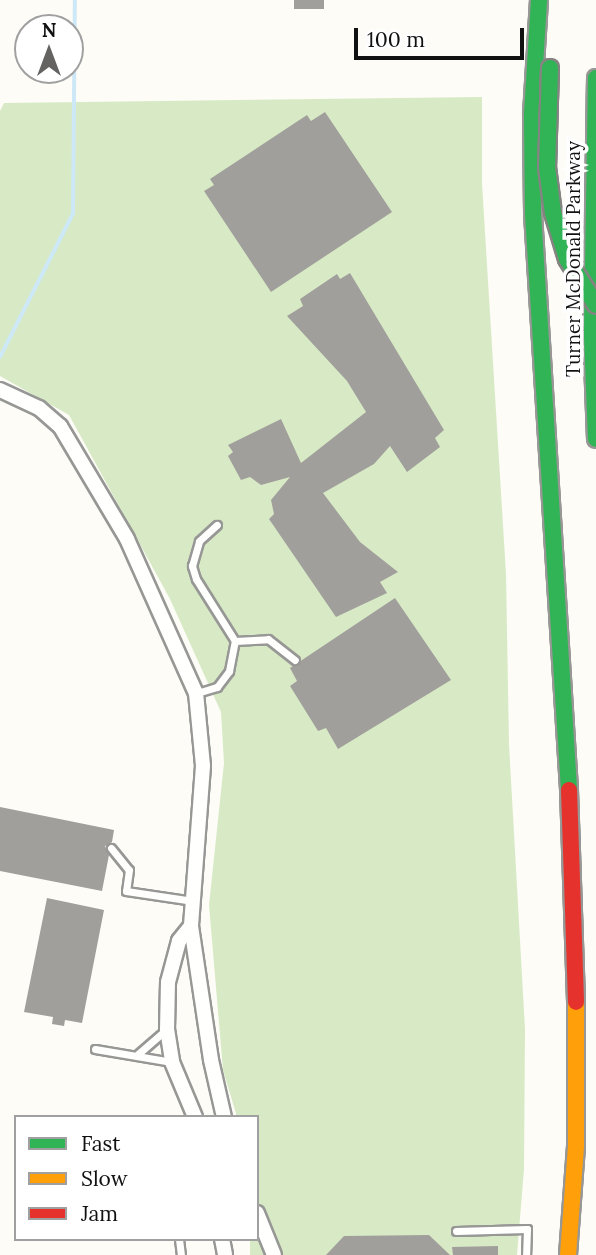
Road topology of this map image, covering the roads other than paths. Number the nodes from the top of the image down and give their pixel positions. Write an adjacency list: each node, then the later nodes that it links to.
1 (539, 0): 20 (highway)
2 (554, 0): 4 (highway, bridge)
3 (596, 78): 6 (highway, Turner McDonald Parkway)
4 (596, 305)
5 (0, 390): 10 (street)
6 (596, 439)
7 (217, 525): 8 (lane)
8 (235, 641): 9 (lane); 10 (lane)
9 (295, 660)
10 (196, 693): 12 (street)
11 (111, 848): 12 (lane)
12 (193, 901): 13 (street)
13 (191, 926): 14 (street); 19 (street)
14 (167, 1029): 16 (lane); 17 (street)
15 (95, 1049): 16 (lane)
16 (138, 1054): 17 (lane)
17 (172, 1062): 18 (street)
18 (194, 1115)
19 (225, 1115)
20 (576, 1146): 25 (highway); 26 (highway)
21 (259, 1218): 23 (street)
22 (456, 1231): 24 (lane)
23 (274, 1255)
24 (526, 1255)
25 (568, 1255)
26 (583, 1255)

